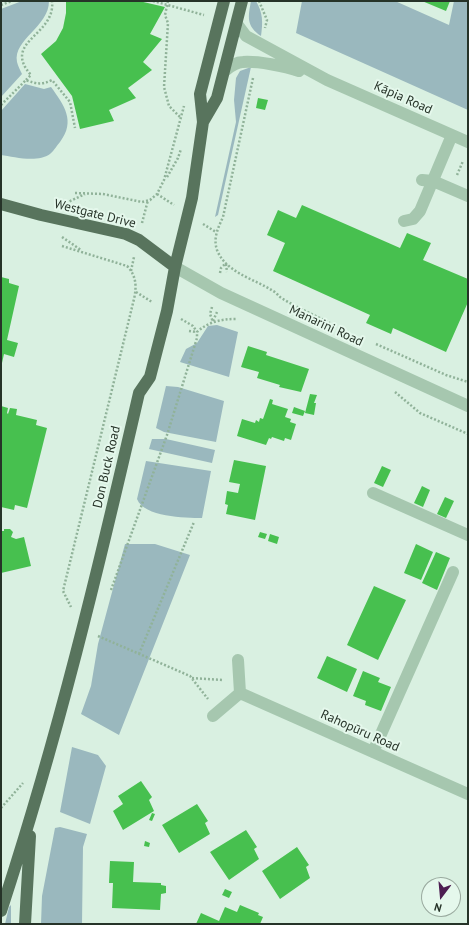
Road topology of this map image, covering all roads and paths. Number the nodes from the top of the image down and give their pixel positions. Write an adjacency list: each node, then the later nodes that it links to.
1 (12, 1): 8 (path)
2 (52, 1): 14 (path)
3 (152, 1): 9 (path)
4 (168, 1): 9 (path)
5 (224, 1): 19 (main road, Don Buck Road)
6 (242, 1): 12 (main road, Don Buck Road)
7 (259, 1): 11 (path)
8 (1, 5)
9 (167, 6): 10 (path); 18 (path)
10 (206, 16)
11 (267, 20)
12 (237, 24): 13 (main road, Don Buck Road); 15 (street, Kāpia Road)
13 (226, 70): 15 (street, Kāpia Road); 19 (main road, Don Buck Road)
14 (26, 80): 17 (path); 20 (path)
15 (327, 80): 21 (street, Kāpia Road)
16 (252, 85): 36 (path)
17 (1, 105)
18 (181, 118)
19 (203, 122): 42 (main road, Don Buck Road)
20 (74, 128)
21 (452, 135): 22 (street, Kāpia Road); 25 (street)
22 (468, 142)
23 (463, 161): 24 (path)
24 (456, 177)
25 (428, 181): 29 (street); 34 (street)
26 (75, 192): 27 (path)
27 (86, 193): 30 (path); 33 (path)
28 (157, 194): 31 (path)
29 (468, 196)
30 (77, 197)
31 (163, 198)
32 (1, 204): 42 (main road, Westgate Drive)
33 (146, 208)
34 (404, 221)
35 (209, 228): 36 (path)
36 (216, 232): 41 (path)
37 (63, 238): 39 (path)
38 (62, 246): 39 (path)
39 (85, 253): 44 (path)
40 (133, 263): 44 (path)
41 (226, 263): 43 (path); 45 (path); 52 (path)
42 (175, 268): 59 (street, Manarini Road); 79 (main road, Don Buck Road)
43 (221, 268)
44 (131, 271): 46 (path)
45 (227, 272)
46 (136, 292): 47 (path); 65 (path)
47 (143, 296)
48 (217, 312): 50 (path)
49 (210, 314): 50 (path)
50 (213, 322): 51 (path); 55 (path)
51 (244, 322)
52 (334, 325)
53 (193, 326): 55 (path)
54 (189, 331): 55 (path)
55 (197, 332): 66 (path)
56 (369, 341): 57 (path)
57 (468, 382)
58 (394, 391): 60 (path)
59 (468, 406)
60 (468, 434)
61 (373, 493): 63 (street)
62 (194, 522): 68 (path)
63 (468, 535)
64 (453, 572): 75 (street)
65 (63, 591)
66 (109, 594)
67 (98, 636): 68 (path)
68 (139, 654): 70 (path)
69 (238, 660): 72 (street)
70 (191, 678): 71 (path); 73 (path)
71 (230, 681)
72 (240, 693): 74 (street); 75 (street, Rahopūru Road)
73 (210, 701)
74 (214, 716)
75 (373, 752): 77 (street, Rahopūru Road)
76 (23, 782): 78 (path)
77 (467, 791)
78 (1, 808)
79 (31, 819): 80 (main road, Don Buck Road); 81 (main road, Don Buck Road)
80 (1, 910)
81 (25, 924)

